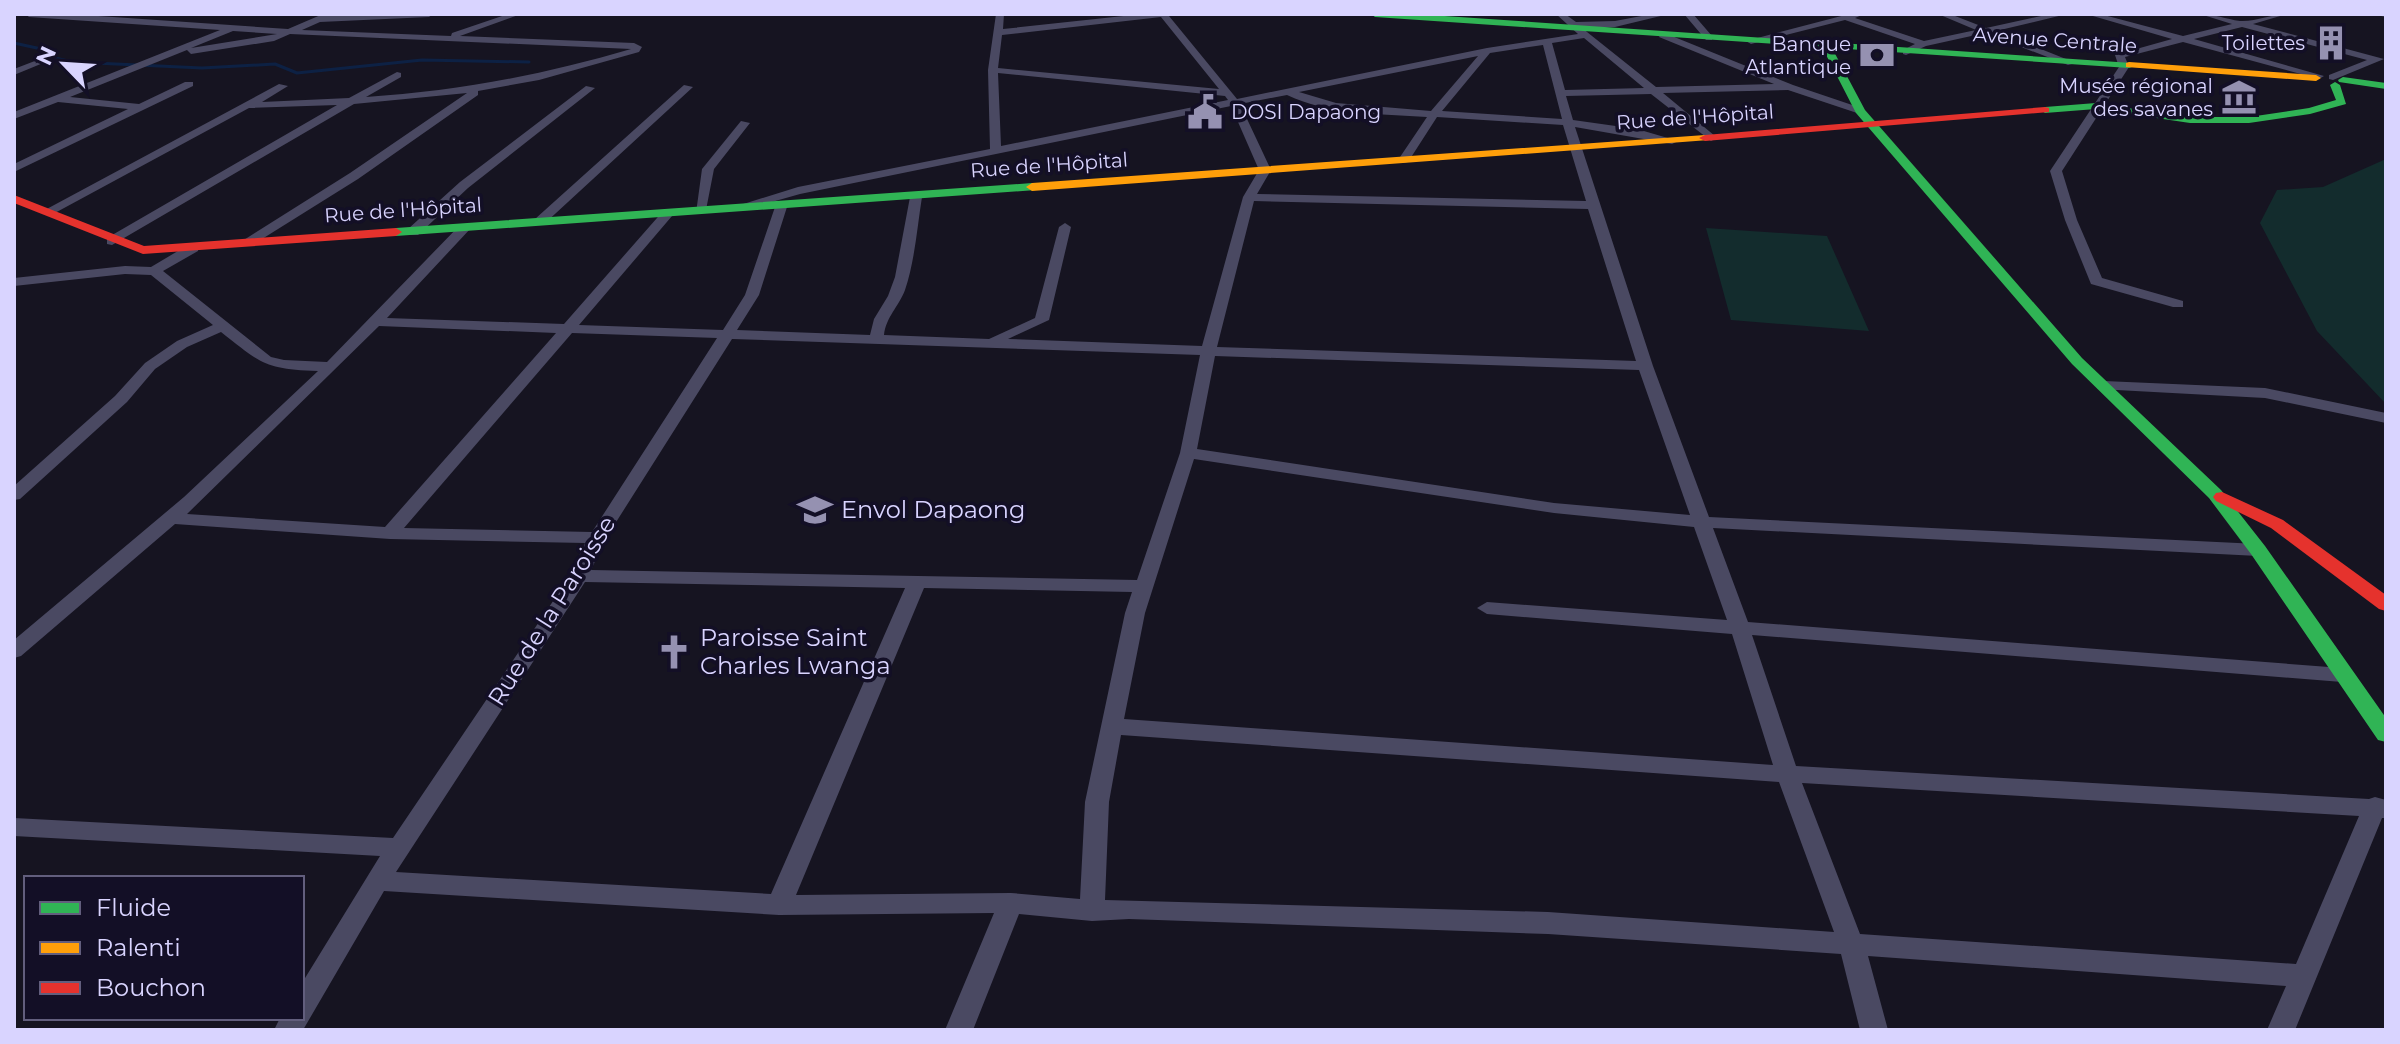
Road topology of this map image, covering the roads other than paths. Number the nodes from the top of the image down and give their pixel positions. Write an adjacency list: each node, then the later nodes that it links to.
1 (29, 14): 22 (street)
2 (331, 14): 20 (street)
3 (429, 14): 20 (street)
4 (517, 14): 31 (street)
5 (1000, 14): 26 (street)
6 (1165, 14): 26 (street); 57 (street)
7 (1375, 14): 19 (street, Avenue Centrale)
8 (1447, 14): 19 (street)
9 (1560, 14): 23 (street)
10 (1665, 14): 23 (street)
11 (1688, 14): 30 (street)
12 (1860, 14): 18 (street)
13 (1942, 14): 25 (street)
14 (2063, 14): 25 (street)
15 (2090, 14): 32 (street)
16 (2204, 14): 21 (street)
17 (2283, 14): 21 (street)
18 (1841, 16): 34 (street); 36 (street)
19 (1426, 18): 23 (street, Avenue Centrale)
20 (320, 19): 24 (street)
21 (2243, 24): 32 (street); 39 (street)
22 (234, 27): 24 (street); 38 (street)
23 (1579, 29): 28 (street, Avenue Centrale); 33 (street); 54 (street)
24 (293, 31): 27 (street); 29 (street)
25 (1987, 31): 36 (street); 41 (street)
26 (1000, 32): 43 (street)
27 (315, 33): 29 (street); 31 (street)
28 (1662, 35): 30 (street, Avenue Centrale); 51 (street)
29 (274, 38): 38 (street)
30 (1709, 38): 34 (street, Avenue Centrale)
31 (445, 39): 53 (street)
32 (2183, 39): 42 (street); 46 (street)
33 (1547, 41): 37 (street); 56 (street)
34 (1751, 41): 35 (street, Avenue Centrale)
35 (1826, 46): 36 (street, Avenue Centrale); 63 (street)
36 (1915, 48): 41 (street, Avenue Centrale)
37 (1487, 51): 55 (street); 64 (street)
38 (166, 54): 58 (street)
39 (2382, 58): 46 (street)
40 (43, 61): 44 (street)
41 (2071, 63): 42 (street, Avenue Centrale)
42 (2124, 67): 46 (street, Avenue Centrale); 61 (street)
43 (993, 70): 57 (street); 72 (street)
44 (14, 72)
45 (397, 75): 59 (street)
46 (2331, 80): 49 (street, Avenue Centrale); 61 (street, Rue de l'Hôpital)
47 (189, 84): 62 (street)
48 (283, 86): 60 (street)
49 (2386, 86)
50 (688, 87): 85 (street)
51 (1789, 87): 54 (street); 63 (street)
52 (590, 88): 88 (street)
53 (480, 90): 59 (street); 90 (street)
54 (1654, 90): 56 (street); 69 (street)
55 (1290, 92): 57 (street); 64 (street)
56 (1559, 93): 67 (street)
57 (1232, 98): 72 (street); 75 (street)
58 (55, 99): 62 (street); 65 (street)
59 (345, 103): 60 (street); 89 (street)
60 (249, 105): 83 (street)
61 (2096, 106): 68 (street, Rue de l'Hôpital); 96 (street)
62 (143, 108): 74 (street)
63 (1860, 111): 68 (street)
64 (1433, 115): 67 (street); 73 (street)
65 (14, 116)
66 (745, 123): 82 (street)
67 (1567, 123): 70 (street); 71 (street)
68 (1873, 125): 69 (street, Rue de l'Hôpital); 108 (street)
69 (1711, 138): 70 (street, Rue de l'Hôpital)
70 (1672, 141): 71 (street, Rue de l'Hôpital)
71 (1575, 149): 73 (street, Rue de l'Hôpital); 79 (street)
72 (996, 150): 80 (street)
73 (1404, 160): 75 (street, Rue de l'Hôpital)
74 (14, 168)
75 (1265, 170): 76 (street, Rue de l'Hôpital); 77 (street)
76 (916, 197): 81 (street, Rue de l'Hôpital); 102 (street)
77 (1249, 197): 79 (street); 105 (street)
78 (14, 199): 83 (street, Rue de l'Hôpital)
79 (1595, 205): 106 (street)
80 (743, 206): 81 (street, Rue de l'Hôpital); 82 (street, Rue de l'Hôpital)
81 (781, 207): 101 (street, Rue de la Paroisse)
82 (700, 210): 84 (street, Rue de l'Hôpital)
83 (49, 211): 89 (street, Rue de l'Hôpital)
84 (668, 213): 85 (street, Rue de l'Hôpital); 100 (street)
85 (539, 222): 87 (street, Rue de l'Hôpital)
86 (1065, 227): 97 (street)
87 (465, 228): 88 (street, Rue de l'Hôpital); 98 (street)
88 (413, 232): 90 (street, Rue de l'Hôpital)
89 (112, 241): 92 (street, Rue de l'Hôpital)
90 (246, 243): 91 (street, Rue de l'Hôpital)
91 (193, 248): 92 (street, Rue de l'Hôpital); 94 (street)
92 (143, 250): 93 (street)
93 (125, 270): 94 (street); 95 (street)
94 (154, 271): 99 (street)
95 (17, 283)
96 (2178, 304)
97 (1042, 320): 103 (street); 104 (street)
98 (378, 322): 100 (street); 107 (street)
99 (224, 325): 107 (street); 112 (street)
100 (570, 327): 101 (street); 115 (street)
101 (729, 334): 102 (street); 116 (street, Rue de la Paroisse)
102 (877, 339): 103 (street)
103 (987, 342): 104 (street)
104 (1071, 345): 105 (street)
105 (1209, 349): 106 (street); 110 (street)
106 (1645, 366): 114 (street)
107 (330, 367): 113 (street)
108 (2104, 386): 109 (street); 111 (street)
109 (2386, 418)
110 (1188, 453): 114 (street); 120 (street)
111 (2215, 494): 117 (street); 121 (street)
112 (14, 495)
113 (171, 518): 115 (street); 124 (street)
114 (1703, 522): 117 (street); 123 (street)
115 (390, 533): 116 (street)
116 (597, 538): 118 (street, Rue de la Paroisse)
117 (2258, 550): 125 (street)
118 (579, 576): 119 (street); 131 (street, Rue de la Paroisse)
119 (917, 583): 120 (street); 134 (street)
120 (1146, 586): 126 (street)
121 (2386, 605)
122 (1487, 608): 123 (street)
123 (1740, 628): 125 (street); 128 (street)
124 (14, 651)
125 (2342, 675): 127 (street)
126 (1112, 726): 128 (street); 135 (street)
127 (2386, 734)
128 (1787, 774): 129 (street); 136 (street)
129 (2381, 808): 137 (street)
130 (14, 827): 131 (street)
131 (399, 848): 132 (street, Rue de la Paroisse)
132 (377, 881): 134 (street); 138 (street, Rue de la Paroisse)
133 (1011, 903): 134 (street); 135 (street); 139 (street)
134 (779, 905)
135 (1092, 911): 136 (street)
136 (1852, 946): 137 (street); 140 (street)
137 (2305, 976): 141 (street)
138 (304, 1004)
139 (959, 1030)
140 (1874, 1030)
141 (2281, 1030)

